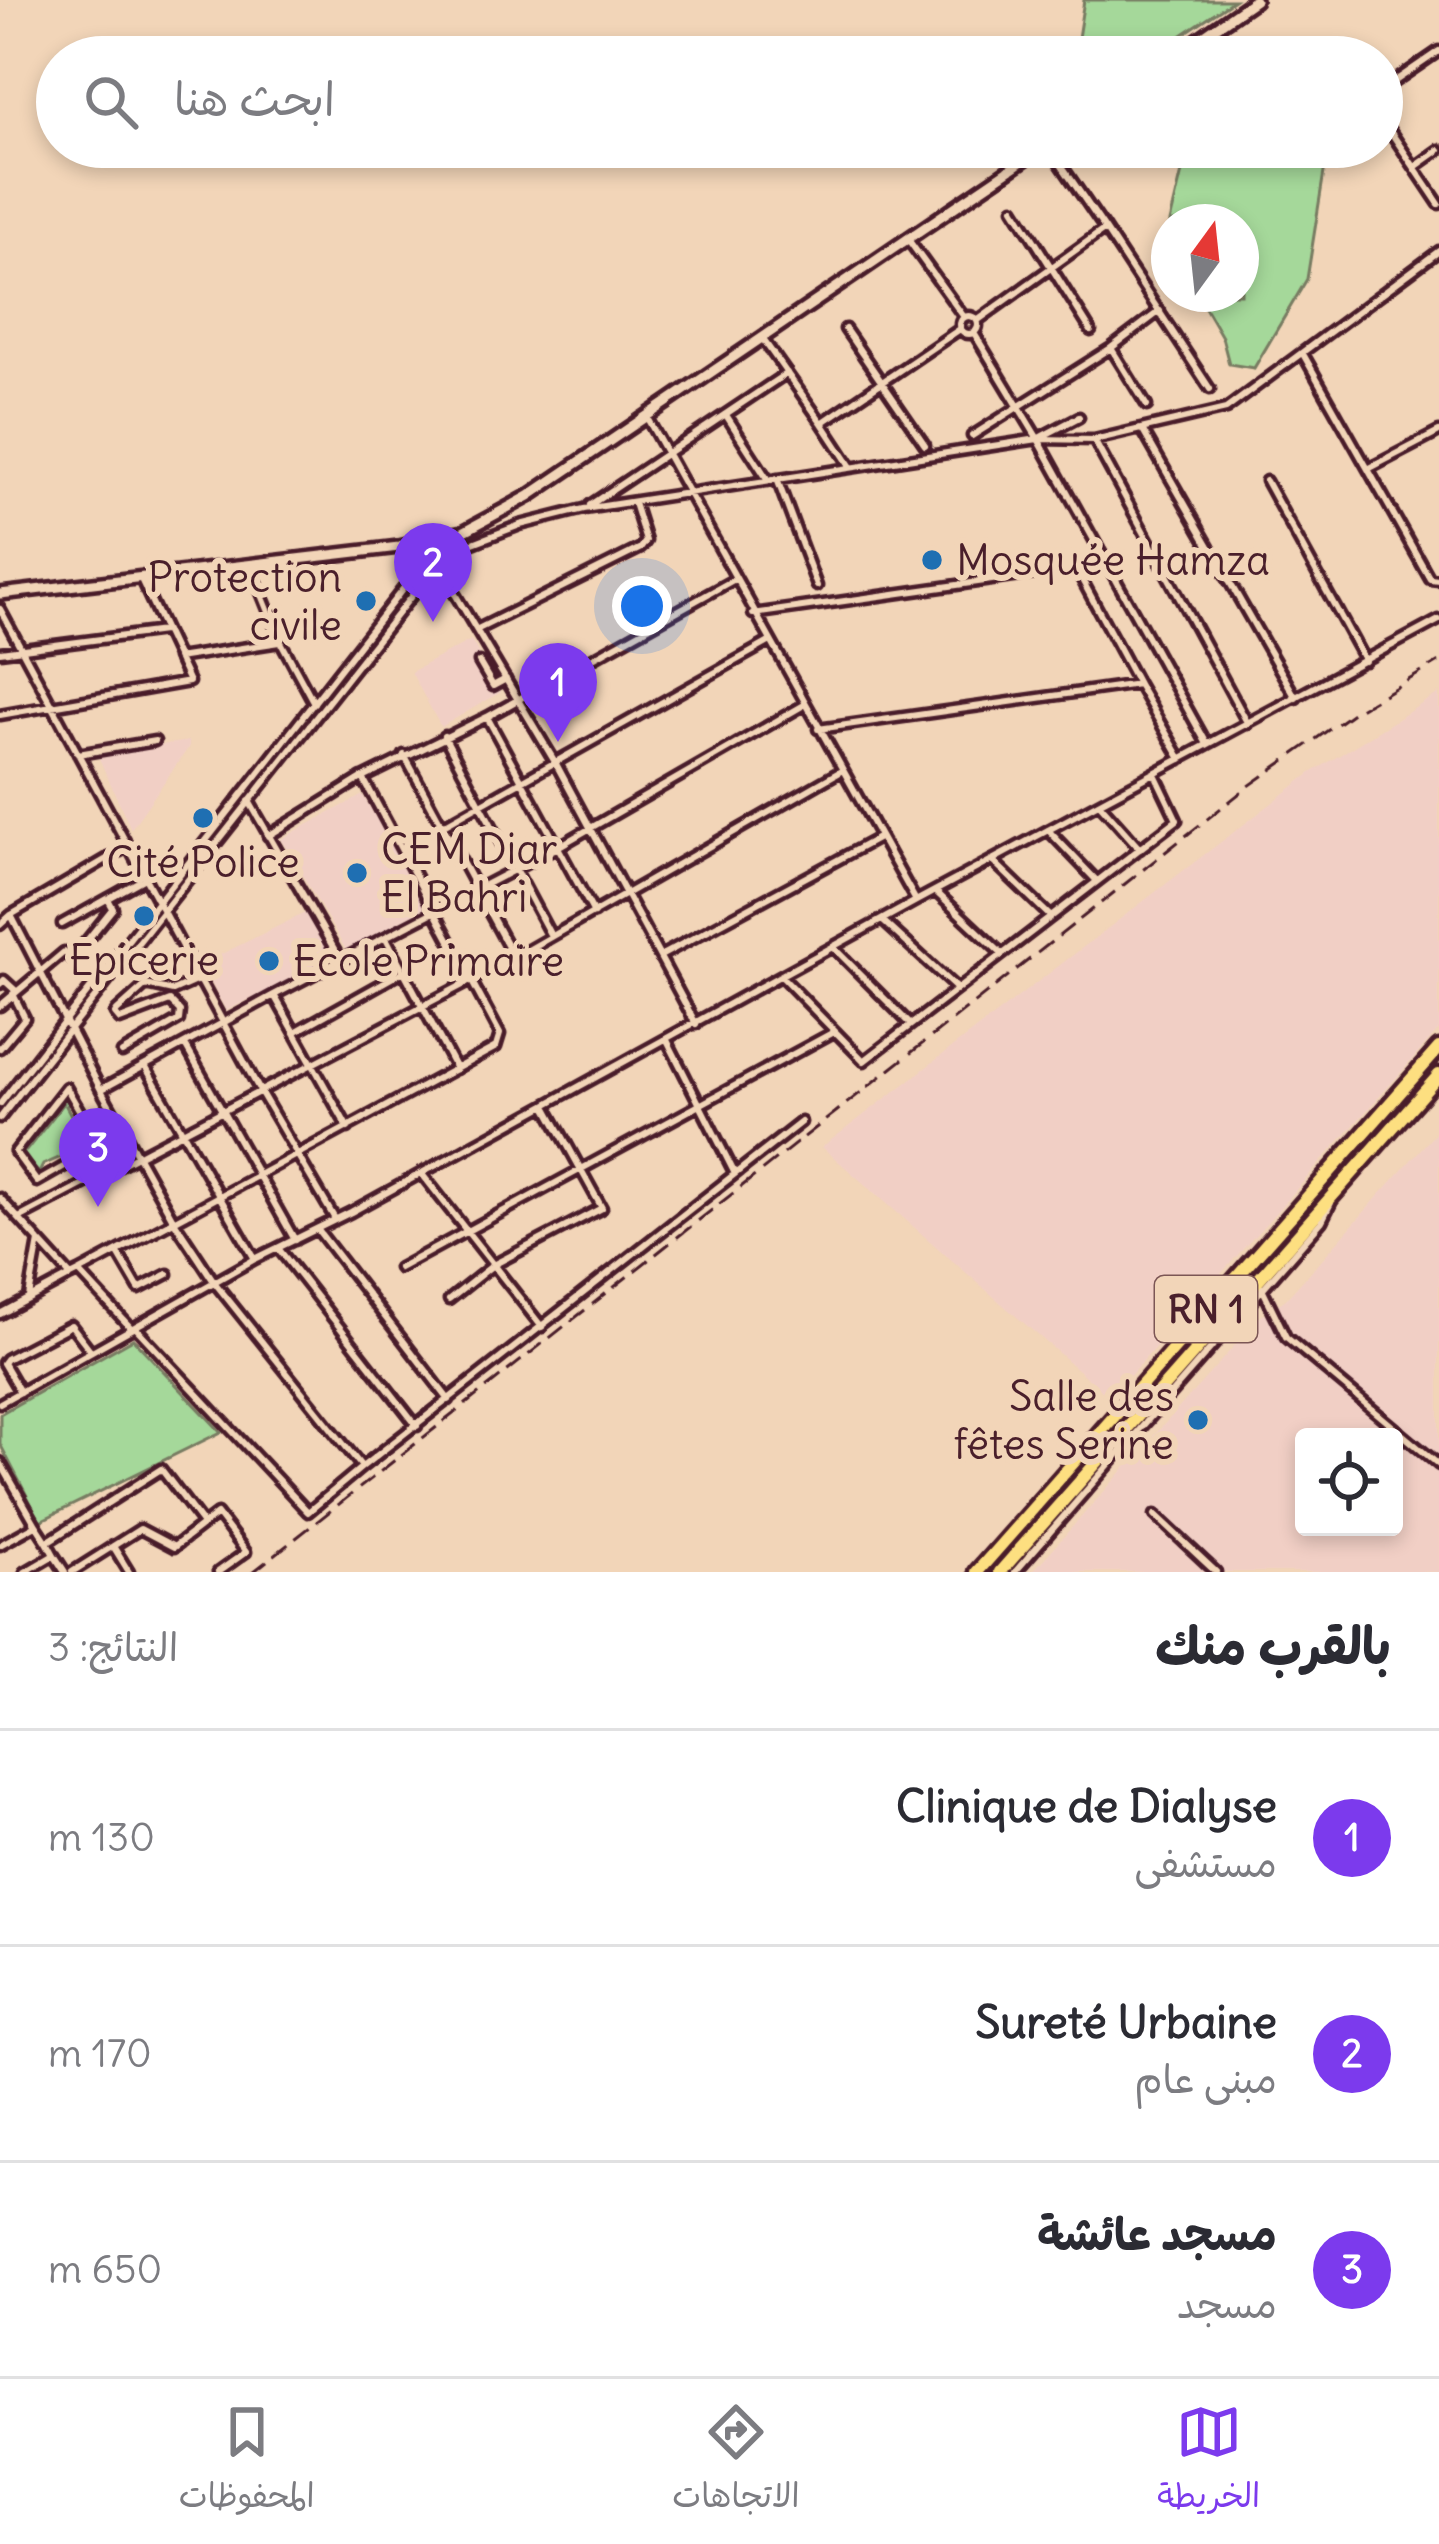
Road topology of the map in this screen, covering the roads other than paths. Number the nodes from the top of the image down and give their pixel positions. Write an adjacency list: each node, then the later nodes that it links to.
1 (1255, 0): 2 (street)
2 (1203, 36)
3 (1439, 51): 4 (street)
4 (1403, 75)
5 (1403, 150): 7 (street)
6 (1439, 150): 7 (street)
7 (1415, 167): 10 (street)
8 (1014, 168): 13 (street)
9 (1061, 168): 12 (street)
10 (1437, 198)
11 (1014, 208): 16 (street)
12 (1105, 229): 16 (street); 17 (street)
13 (907, 238): 20 (street); 26 (street)
14 (1436, 254): 15 (street); 28 (street)
15 (1439, 268)
16 (1051, 269): 21 (street); 24 (street)
17 (1151, 298)
18 (1159, 312): 27 (street)
19 (1161, 312): 31 (street)
20 (964, 317): 21 (street); 23 (street)
21 (977, 321): 25 (street)
22 (845, 328): 30 (street)
23 (960, 329): 25 (street); 30 (street)
24 (1091, 331)
25 (974, 333): 33 (street)
26 (761, 338): 29 (street); 36 (street)
27 (1112, 348): 32 (street); 33 (street)
28 (1303, 354): 38 (street); 46 (street)
29 (787, 374): 34 (street); 37 (street)
30 (881, 383): 37 (street); 43 (street)
31 (1210, 388)
32 (1147, 406)
33 (1019, 409): 40 (street); 41 (street)
34 (726, 415): 44 (street); 47 (street)
35 (1079, 417): 41 (street)
36 (647, 418): 44 (street); 52 (street)
37 (822, 423): 45 (street)
38 (1143, 431): 42 (street); 75 (street)
39 (1439, 432): 46 (street)
40 (972, 436)
41 (1038, 439): 42 (street); 45 (street); 85 (street)
42 (1094, 440): 81 (street)
43 (925, 445)
44 (668, 454): 49 (street); 51 (street)
45 (851, 467): 47 (street)
46 (1368, 469): 57 (street)
47 (772, 479): 49 (street); 58 (street)
48 (1266, 481): 70 (street)
49 (692, 493): 50 (street); 56 (street)
50 (634, 502): 51 (street); 63 (street)
51 (584, 509): 53 (street)
52 (424, 542): 53 (street); 54 (street)
53 (434, 559): 63 (street); 76 (street); 95 (street)
54 (250, 565): 55 (street); 65 (street)
55 (140, 577): 59 (street); 64 (street)
56 (735, 579): 61 (street); 74 (street)
57 (1439, 580)
58 (817, 586)
59 (0, 594)
60 (0, 609): 67 (street)
61 (753, 614): 66 (street); 73 (street)
62 (1439, 620): 70 (street)
63 (478, 629): 72 (street)
64 (163, 631): 67 (street); 69 (street)
65 (281, 642): 69 (street); 76 (street)
66 (769, 643): 77 (street); 89 (street)
67 (20, 648): 68 (street); 78 (street)
68 (0, 652)
69 (177, 658): 78 (street)
70 (1365, 661): 75 (street)
71 (479, 662): 72 (street)
72 (506, 679): 74 (street)
73 (1138, 683): 82 (street); 88 (street)
74 (518, 698): 80 (street); 89 (street)
75 (1296, 698): 81 (street)
76 (315, 704): 94 (street)
77 (804, 705): 82 (street); 99 (street)
78 (51, 706): 79 (street); 86 (street)
79 (0, 715)
80 (487, 717): 83 (street); 93 (street)
81 (1248, 724): 85 (street)
82 (818, 729): 90 (street)
83 (444, 736): 87 (street); 97 (street)
84 (155, 741): 86 (street)
85 (1208, 744): 88 (street)
86 (78, 754): 103 (street)
87 (404, 755): 92 (street); 98 (street)
88 (1181, 759): 91 (street)
89 (555, 762): 93 (street); 99 (street)
90 (841, 771): 102 (street); 113 (street)
91 (1155, 774): 96 (street); 106 (street)
92 (363, 778): 101 (street); 105 (street)
93 (524, 781): 97 (street); 104 (street)
94 (246, 792): 95 (street); 116 (street)
95 (249, 802): 101 (street); 116 (street)
96 (1099, 803): 100 (street); 106 (street)
97 (482, 806): 98 (street); 108 (street)
98 (445, 826): 105 (street); 111 (street)
99 (589, 829): 104 (street); 113 (street)
100 (1048, 830): 107 (street); 110 (street)
101 (268, 836): 130 (street)
102 (880, 838): 115 (street); 127 (street)
103 (128, 847): 109 (street); 119 (street)
104 (556, 848): 108 (street); 118 (street)
105 (401, 849): 117 (street)
106 (1140, 849): 110 (street)
107 (992, 860): 112 (street); 120 (street)
108 (518, 868): 111 (street); 124 (street)
109 (145, 878): 114 (street); 116 (street)
110 (1097, 881): 120 (street)
111 (478, 890): 117 (street); 129 (street)
112 (935, 891): 115 (street); 128 (street)
113 (624, 895): 118 (street); 127 (street)
114 (108, 898): 122 (street); 131 (street)
115 (916, 901): 121 (street)
116 (161, 907): 134 (street); 143 (street); 147 (street)
117 (436, 912): 125 (street); 135 (street)
118 (594, 913): 124 (street)
119 (11, 915): 123 (street); 131 (street)
120 (1052, 917): 128 (street)
121 (882, 920): 126 (street); 137 (street)
122 (62, 924)
123 (0, 926)
124 (551, 936): 129 (street)
125 (386, 938): 130 (street); 132 (street)
126 (832, 947): 133 (street); 146 (street)
127 (662, 955): 145 (street)
128 (1002, 955): 137 (street)
129 (514, 958): 135 (street)
130 (341, 961): 139 (street)
131 (39, 969): 138 (street); 143 (street)
132 (404, 971): 141 (street); 149 (street)
133 (781, 976): 145 (street); 148 (street)
134 (200, 979): 140 (street); 144 (street)
135 (473, 979): 141 (street); 157 (street)
136 (0, 983): 138 (street)
137 (957, 989): 146 (street)
138 (15, 992): 142 (street); 152 (street)
139 (274, 995): 144 (street); 149 (street)
140 (171, 996): 140 (street); 154 (street)
141 (423, 1005): 155 (street); 157 (street)
142 (0, 1006)
143 (66, 1020): 147 (street); 161 (street)
144 (223, 1022): 151 (street); 160 (street)
145 (696, 1024): 150 (street)
146 (910, 1025): 148 (street)
147 (70, 1029): 159 (street); 166 (street)
148 (836, 1031): 163 (street)
149 (295, 1032): 155 (street)
150 (667, 1040): 162 (street); 163 (street)
151 (184, 1044): 156 (street); 165 (street)
152 (0, 1048)
153 (1439, 1048): 220 (highway, RN 1)
154 (122, 1053)
155 (311, 1065): 160 (street); 169 (street)
156 (145, 1066): 159 (street); 170 (street)
157 (456, 1069): 169 (street)
158 (1439, 1076): 177 (highway, RN 1)
159 (101, 1090): 164 (street)
160 (260, 1091): 165 (street); 171 (street)
161 (0, 1104)
162 (546, 1106): 173 (street); 174 (street)
163 (699, 1106): 173 (street); 175 (street)
164 (112, 1110): 167 (street); 172 (street)
165 (222, 1112): 170 (street); 176 (street)
166 (0, 1118)
167 (87, 1122): 167 (street)
168 (801, 1122): 175 (street)
169 (348, 1129): 171 (street)
170 (183, 1132): 172 (street); 178 (street)
171 (298, 1154): 176 (street); 181 (street)
172 (137, 1157): 180 (street); 182 (street)
173 (583, 1170): 184 (street); 190 (street)
174 (422, 1174): 181 (street); 184 (street)
175 (735, 1174): 199 (street)
176 (259, 1177): 178 (street); 185 (street)
177 (1338, 1189): 195 (street); 221 (highway, RN 1)
178 (220, 1197): 182 (street); 189 (street)
179 (0, 1198): 180 (street)
180 (19, 1218): 186 (street)
181 (335, 1219): 183 (street)
182 (174, 1221): 188 (street); 194 (street)
183 (316, 1229): 185 (street); 203 (street)
184 (468, 1231): 190 (street); 191 (street)
185 (295, 1240): 187 (street)
186 (39, 1241): 192 (street); 196 (street)
187 (278, 1248): 189 (street); 205 (street)
188 (118, 1253): 192 (street); 193 (street)
189 (255, 1259): 194 (street)
190 (494, 1265): 197 (street); 199 (street)
191 (399, 1268)
192 (75, 1274): 196 (street); 200 (street)
193 (168, 1274)
194 (215, 1283): 200 (street); 208 (street)
195 (1262, 1288): 207 (street); 222 (street)
196 (28, 1299): 198 (street)
197 (449, 1300)
198 (0, 1314)
199 (542, 1327): 203 (street)
200 (134, 1328): 201 (street); 208 (street)
201 (92, 1352): 202 (street); 202 (street)
202 (20, 1392): 204 (street)
203 (449, 1400): 205 (street)
204 (0, 1402)
205 (417, 1426): 208 (street)
206 (0, 1462): 210 (street)
207 (1439, 1465)
208 (362, 1467)
209 (1155, 1515): 223 (street)
210 (36, 1525): 212 (street); 213 (street)
211 (203, 1525): 212 (street); 214 (street); 219 (street)
212 (46, 1542): 215 (street)
213 (0, 1545)
214 (113, 1546): 217 (street); 218 (street)
215 (54, 1555): 216 (street); 217 (street)
216 (25, 1572)
217 (69, 1572)
218 (129, 1572)
219 (218, 1572)
220 (976, 1572)
221 (1000, 1572)
222 (1015, 1572)
223 (1216, 1572)

